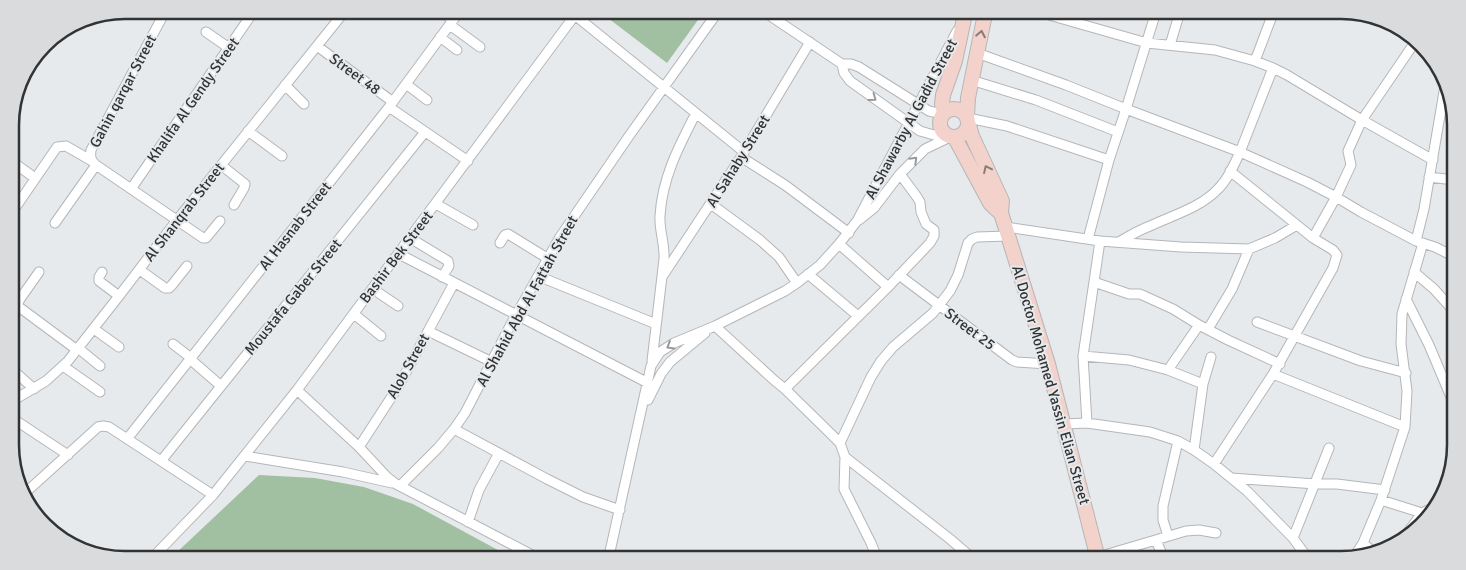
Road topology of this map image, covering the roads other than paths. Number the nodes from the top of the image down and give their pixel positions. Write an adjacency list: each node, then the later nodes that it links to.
1 (161, 19): 59 (street, Gahin qarqar Street)
2 (248, 19): 28 (street, Khalifa Al Gendy Street)
3 (339, 19): 25 (street, Al Shanqrab Street)
4 (448, 19): 18 (street)
5 (453, 19): 18 (street, Al Hasnab Street)
6 (569, 19): 58 (street, Bashir Bek Street)
7 (579, 19): 37 (street)
8 (713, 19): 37 (street, Al Shahid Abd Al Fattah Street)
9 (778, 19): 22 (street)
10 (963, 19): 41 (street, Al Shawarby Al Gadid Street)
11 (964, 19): 45 (main road)
12 (983, 19): 30 (main road, one-way to 12)
13 (1066, 19): 19 (street)
14 (1088, 19): 19 (street)
15 (1154, 19): 23 (street)
16 (1178, 19): 24 (street)
17 (1271, 19): 31 (street)
18 (451, 22): 21 (street, Al Hasnab Street); 27 (street)
19 (1087, 24): 23 (street)
20 (206, 32): 28 (street)
21 (440, 37): 29 (street); 35 (street, Al Hasnab Street)
22 (810, 42): 32 (street); 54 (street, Al Sahaby Street)
23 (1147, 43): 24 (street); 43 (street)
24 (1170, 45): 31 (street)
25 (317, 46): 36 (street, Al Shanqrab Street); 42 (street, Street 48)
26 (1412, 46): 47 (street)
27 (480, 47)
28 (228, 48): 67 (street, Khalifa Al Gendy Street)
29 (457, 50)
30 (977, 53): 34 (main road); 43 (street)
31 (1255, 61): 33 (street)
32 (842, 64): 41 (street); 48 (street, one-way to 48)
33 (1273, 68): 47 (street); 53 (street)
34 (971, 80): 46 (main road); 51 (street)
35 (406, 84): 39 (street); 42 (street, Al Hasnab Street)
36 (285, 86): 40 (street); 49 (street, Al Shanqrab Street)
37 (664, 87): 44 (street); 93 (street, Al Shahid Abd Al Fattah Street)
38 (1443, 96): 57 (street)
39 (427, 100)
40 (304, 104)
41 (919, 104): 45 (street); 48 (street, Al Shawarby Al Gadid Street)
42 (391, 105): 50 (street, Street 48); 133 (street, Al Hasnab Street)
43 (1126, 109): 51 (street); 53 (street)
44 (696, 113): 54 (street); 103 (street)
45 (944, 114): 46 (main road); 52 (main road)
46 (968, 120): 52 (main road); 56 (street); 73 (main road, Al Doctor Mohamed Yassin Elian Street, one-way to 46)
47 (1362, 120): 57 (street); 68 (street)
48 (909, 124): 52 (street); 76 (street, Al Shawarby Al Gadid Street)
49 (248, 131): 55 (street); 60 (street, Al Shanqrab Street)
50 (425, 132): 58 (street, Street 48); 146 (street, Moustafa Gaber Street)
51 (1118, 132): 56 (street)
52 (950, 136): 63 (street, Al Shawarby Al Gadid Street, one-way to 52); 73 (main road, Al Doctor Mohamed Yassin Elian Street)
53 (1240, 152): 62 (street); 68 (street)
54 (743, 154): 71 (street, Al Sahaby Street); 81 (street)
55 (282, 156)
56 (1110, 160): 84 (street)
57 (1433, 160): 64 (street)
58 (468, 161): 70 (street, Bashir Bek Street)
59 (94, 163): 65 (street); 67 (street, Gahin qarqar Street); 77 (street)
60 (221, 165): 72 (street); 74 (street, Al Shanqrab Street)
61 (19, 166): 65 (street)
62 (1230, 172): 79 (street); 86 (street)
63 (900, 174): 76 (street, Al Shawarby Al Gadid Street); 100 (street)
64 (1429, 177): 66 (street); 87 (street)
65 (35, 178): 69 (street)
66 (1447, 179)
67 (131, 189): 74 (street, Gahin qarqar Street)
68 (1336, 197): 83 (street); 87 (street)
69 (19, 202)
70 (436, 204): 78 (street); 82 (street, Bashir Bek Street)
71 (711, 204): 103 (street, Al Sahaby Street); 106 (street)
72 (234, 205)
73 (1001, 213): 80 (main road, Al Doctor Mohamed Yassin Elian Street)
74 (177, 220): 75 (street, Gahin qarqar Street); 95 (street, Al Shanqrab Street)
75 (220, 221)
76 (857, 221): 81 (street, Al Shawarby Al Gadid Street)
77 (55, 223)
78 (473, 225)
79 (1297, 225): 83 (street); 90 (street)
80 (1007, 231): 84 (street); 114 (street); 135 (main road, Al Doctor Mohamed Yassin Elian Street)
81 (849, 233): 89 (street, Al Shawarby Al Gadid Street)
82 (410, 238): 92 (street, Bashir Bek Street); 101 (street)
83 (1313, 238): 127 (street)
84 (1088, 239): 85 (street)
85 (1100, 241): 86 (street); 104 (street)
86 (1119, 242): 90 (street)
87 (1420, 242): 91 (street); 98 (street)
88 (500, 243): 93 (street)
89 (840, 244): 99 (street, Al Shawarby Al Gadid Street); 107 (street)
90 (1249, 249): 124 (street)
91 (1447, 253)
92 (399, 254): 101 (street); 108 (street, Bashir Bek Street)
93 (548, 258): 102 (street, Al Shahid Abd Al Fattah Street)
94 (187, 266): 95 (street)
95 (140, 270): 109 (street, Al Shanqrab Street)
96 (39, 272): 111 (street)
97 (102, 272): 109 (street)
98 (1414, 272): 110 (street); 112 (street)
99 (808, 274): 106 (street, Al Shawarby Al Gadid Street); 118 (street)
100 (900, 275): 107 (street); 114 (street, Street 25)
101 (442, 276): 105 (street)
102 (538, 276): 117 (street, Al Shahid Abd Al Fattah Street); 120 (street)
103 (662, 277): 120 (street)
104 (1094, 282): 121 (street); 131 (street)
105 (454, 283): 117 (street); 125 (street, Alob Street)
106 (797, 283): 122 (street, Al Shawarby Al Gadid Street)
107 (888, 287): 118 (street)
108 (373, 289): 113 (street); 116 (street, Bashir Bek Street)
109 (119, 296): 123 (street, Al Shanqrab Street)
110 (1406, 299): 141 (street); 147 (street)
111 (19, 301)
112 (1447, 303)
113 (398, 306)
114 (939, 306): 135 (street, Street 25); 161 (street)
115 (19, 307): 130 (street)
116 (354, 314): 126 (street); 150 (street, Bashir Bek Street)
117 (516, 314): 134 (street, Al Shahid Abd Al Fattah Street); 144 (street)
118 (858, 316): 149 (street)
119 (1257, 322): 127 (street)
120 (656, 324): 139 (street)
121 (1199, 324): 124 (street); 140 (street)
122 (715, 326): 139 (street, Al Shawarby Al Gadid Street, one-way to 139); 149 (street); 153 (street, Al Shawarby Al Gadid Street)
123 (94, 329): 129 (street); 130 (street, Al Shanqrab Street)
124 (1208, 330): 136 (street)
125 (428, 331): 134 (street); 162 (street, Alob Street)
126 (381, 336)
127 (1295, 337): 136 (street); 141 (street)
128 (173, 344): 133 (street)
129 (119, 347)
130 (78, 349): 137 (street, Al Shanqrab Street); 138 (street)
131 (1083, 356): 140 (street); 155 (street)
132 (1211, 357): 145 (street)
133 (190, 358): 146 (street); 159 (street, Al Hasnab Street)
134 (492, 362): 158 (street, Al Shahid Abd Al Fattah Street)
135 (1048, 364): 156 (main road, Al Doctor Mohamed Yassin Elian Street)
136 (1280, 364): 142 (street)
137 (63, 366): 148 (street, Al Shanqrab Street); 151 (street)
138 (100, 366)
139 (651, 366): 144 (street, Al Shawarby Al Gadid Street)
140 (1168, 370): 145 (street)
141 (1406, 373): 157 (street)
142 (1273, 374): 157 (street); 170 (street)
143 (19, 375): 148 (street)
144 (648, 383): 153 (street, Al Shawarby Al Gadid Street)
145 (1203, 384): 164 (street)
146 (221, 386): 169 (street, Moustafa Gaber Street)
147 (1447, 388)
148 (34, 389): 152 (street, Al Shanqrab Street)
149 (786, 389): 161 (street)
150 (297, 390): 162 (street); 167 (street, Bashir Bek Street)
151 (100, 392)
152 (19, 397)
153 (642, 411): 178 (street, Al Shawarby Al Gadid Street)
154 (19, 422): 166 (street)
155 (1087, 423): 156 (street); 160 (street)
156 (1064, 424): 193 (main road, Al Doctor Mohamed Yassin Elian Street)
157 (1405, 427): 175 (street)
158 (454, 429): 165 (street); 173 (street, Al Shahid Abd Al Fattah Street)
159 (127, 439): 166 (street); 169 (street)
160 (1178, 441): 164 (street); 182 (street)
161 (840, 443): 168 (street)
162 (359, 448): 173 (street)
163 (1329, 448): 172 (street)
164 (1194, 450): 170 (street)
165 (499, 453): 178 (street); 180 (street)
166 (68, 454): 174 (street)
167 (245, 456): 173 (street); 176 (street, Bashir Bek Street)
168 (845, 457): 191 (street); 192 (street)
169 (161, 461): 176 (street)
170 (1214, 464): 171 (street)
171 (1231, 478): 172 (street); 183 (street)
172 (1316, 484): 175 (street); 183 (street)
173 (398, 485): 180 (street)
174 (29, 490)
175 (1385, 490): 177 (street)
176 (213, 495): 188 (street, Bashir Bek Street)
177 (1381, 500): 179 (street); 185 (street)
178 (620, 510): 190 (street, Al Shawarby Al Gadid Street)
179 (1424, 511)
180 (468, 522): 189 (street)
181 (1216, 533): 182 (street)
182 (1168, 536): 184 (street)
183 (1293, 538): 196 (street)
184 (1156, 540): 194 (street); 195 (street)
185 (1362, 543): 186 (street); 187 (street)
186 (1368, 548)
187 (1358, 550)
188 (159, 551)
189 (524, 551)
190 (611, 551)
191 (874, 551)
192 (964, 551)
193 (1096, 551)
194 (1121, 551)
195 (1161, 551)
196 (1302, 551)

